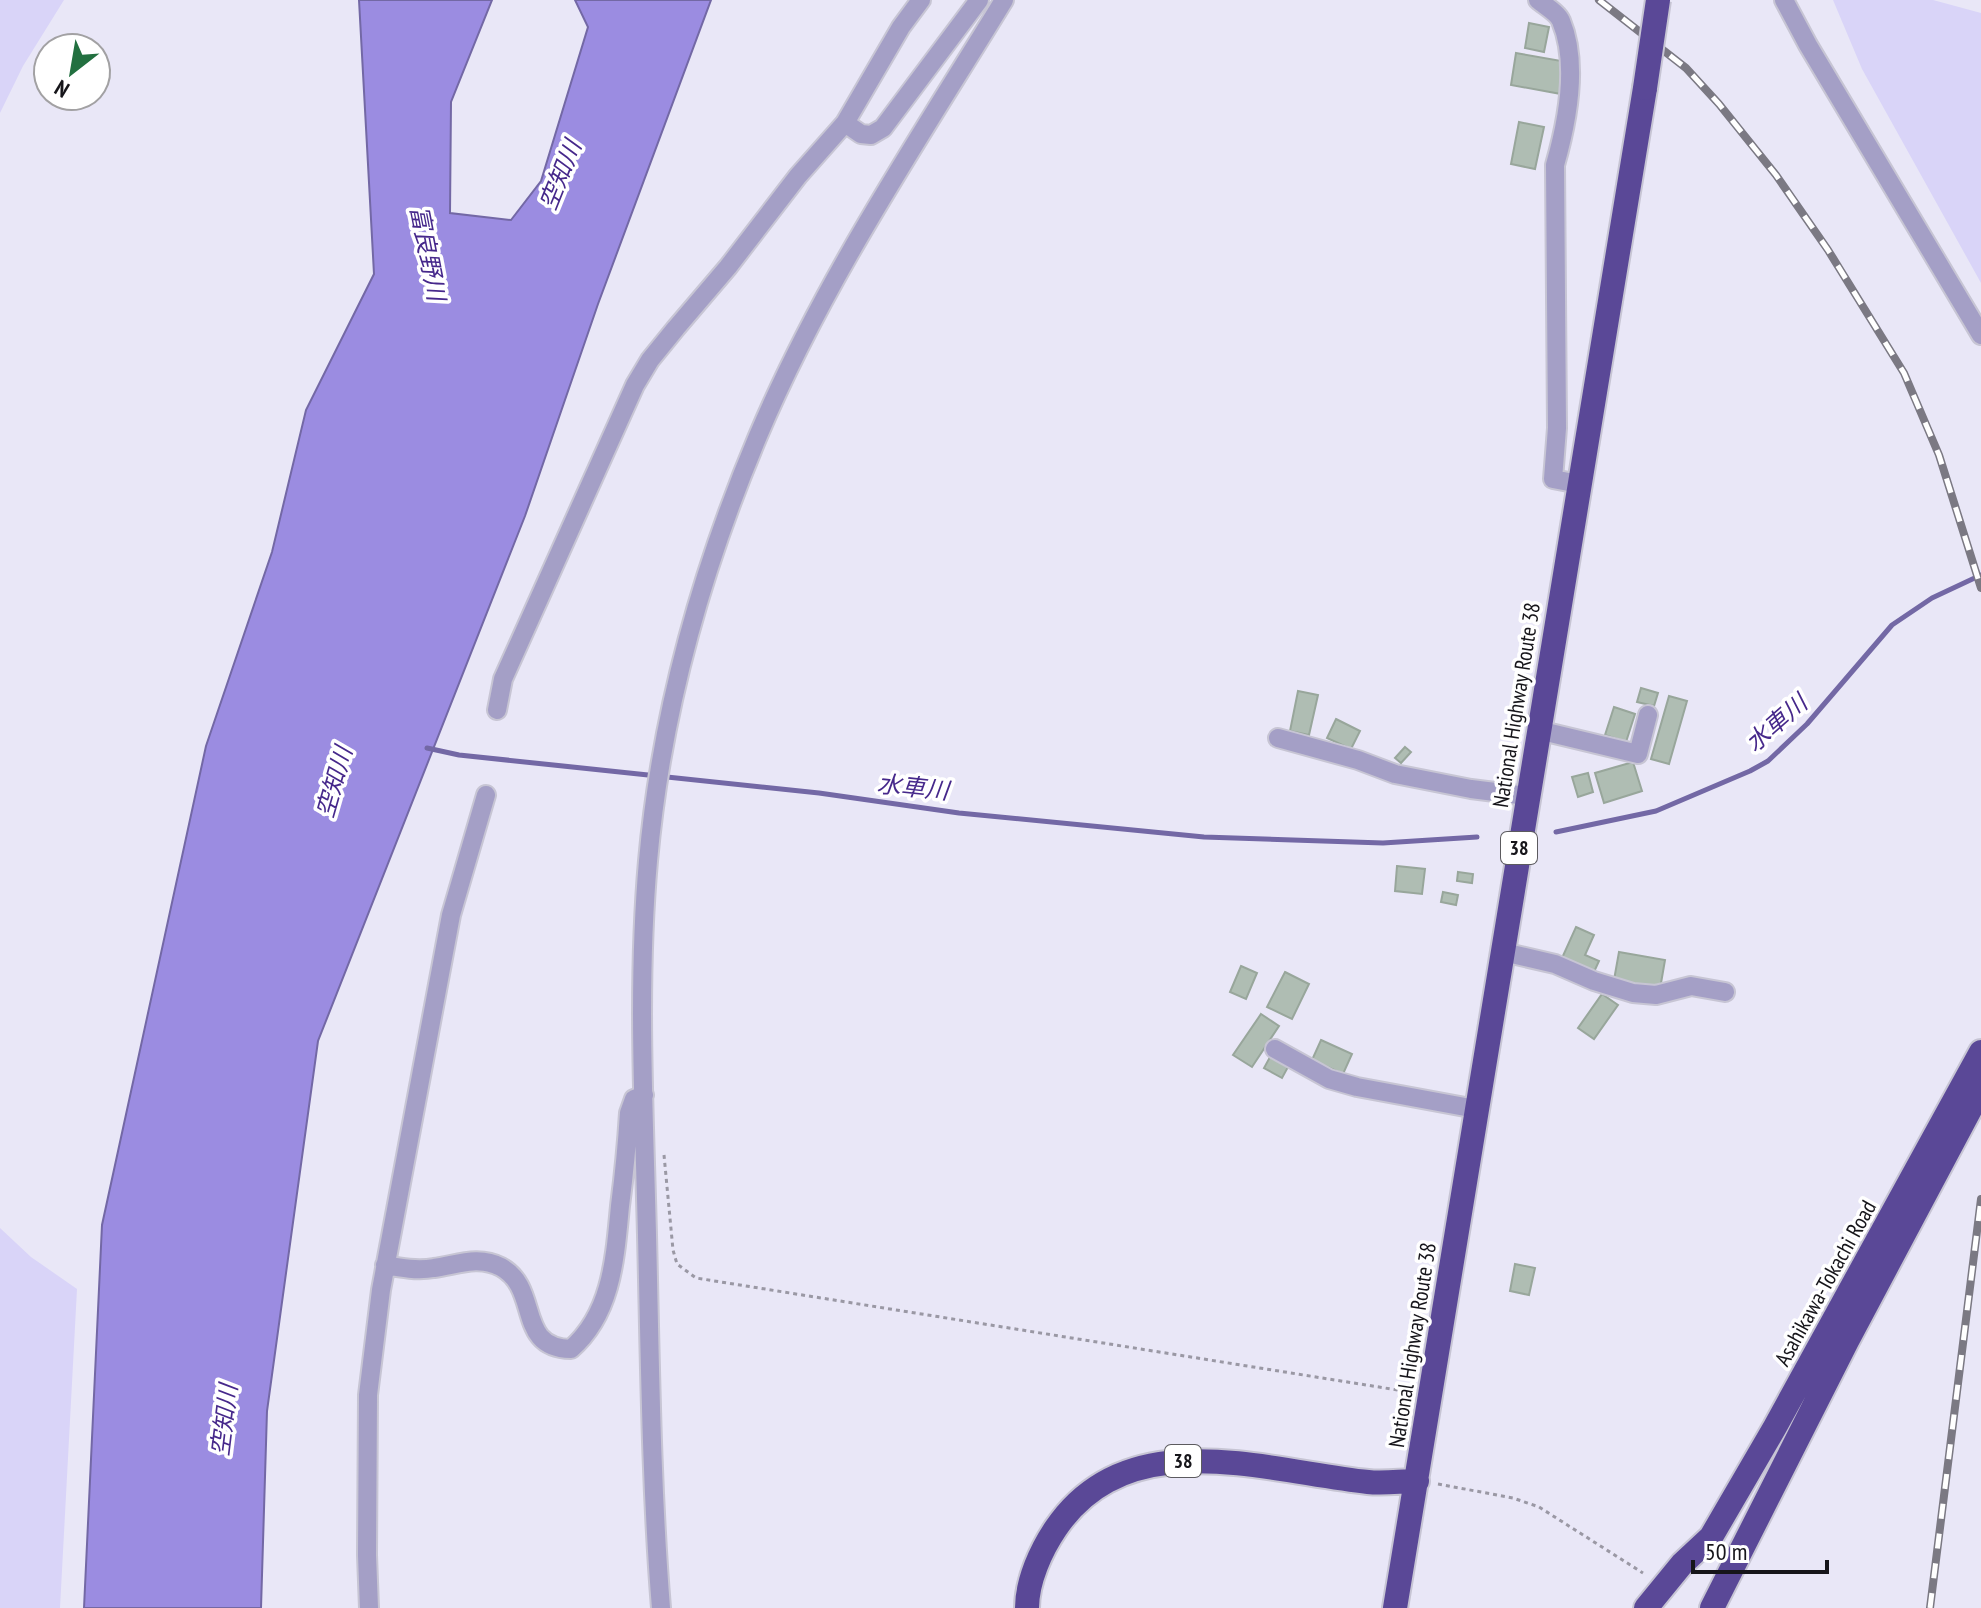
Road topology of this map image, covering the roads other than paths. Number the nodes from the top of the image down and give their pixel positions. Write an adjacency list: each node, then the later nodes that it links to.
1 (921, 0): 7 (street)
2 (979, 0): 7 (street)
3 (1004, 0): 21 (street)
4 (1538, 0): 9 (street)
5 (1658, 0): 9 (highway, National Highway Route 38 / 38, bridge)
6 (1784, 0): 8 (street)
7 (845, 123): 10 (street)
8 (1981, 335)
9 (1579, 484): 12 (highway, National Highway Route 38 / 38)
10 (497, 710)
11 (1648, 715): 12 (street)
12 (1538, 730): 15 (highway, National Highway Route 38 / 38)
13 (1278, 738): 15 (street)
14 (486, 795): 24 (street)
15 (1527, 796): 16 (highway, National Highway Route 38 / 38)
16 (1503, 952): 17 (street); 22 (highway, National Highway Route 38 / 38)
17 (1725, 992)
18 (1275, 1049): 22 (street)
19 (1981, 1052): 23 (highway, Asahikawa-Tokachi Road)
20 (1981, 1089): 23 (highway, Asahikawa-Tokachi Road)
21 (644, 1095): 24 (street); 27 (street)
22 (1476, 1109): 25 (highway, National Highway Route 38 / 38)
23 (1955, 1120): 30 (highway, Asahikawa-Tokachi Road); 31 (highway, Asahikawa-Tokachi Road)
24 (385, 1265): 26 (street)
25 (1417, 1481): 28 (highway, 38); 29 (highway, National Highway Route 38 / 38)
26 (369, 1608)
27 (661, 1608)
28 (1027, 1608)
29 (1395, 1608)
30 (1646, 1608)
31 (1712, 1608)

